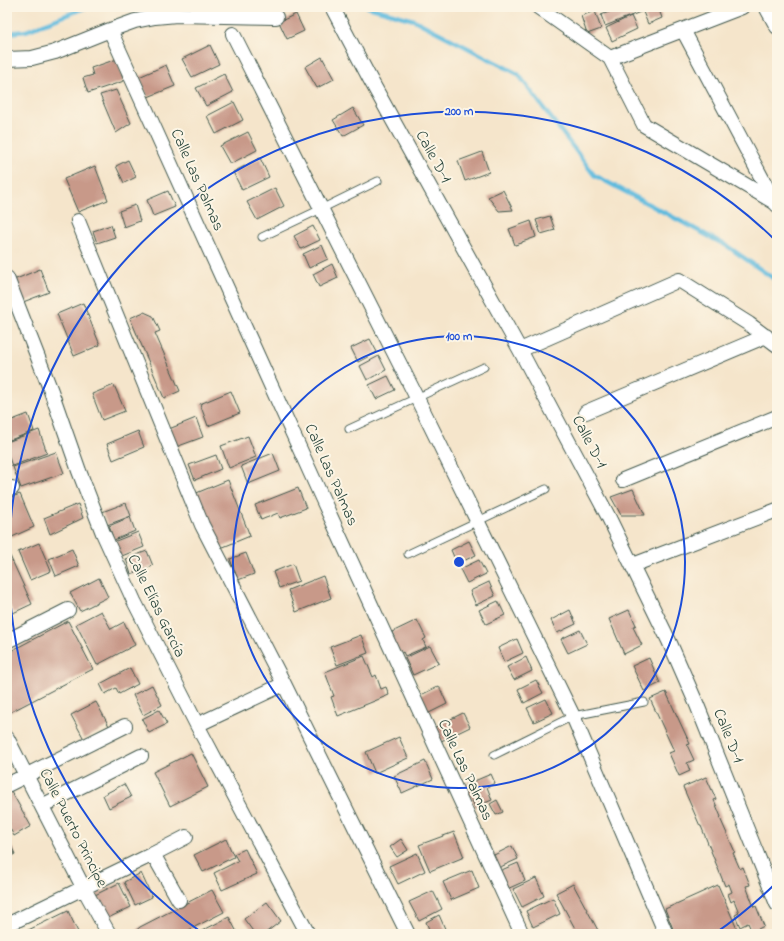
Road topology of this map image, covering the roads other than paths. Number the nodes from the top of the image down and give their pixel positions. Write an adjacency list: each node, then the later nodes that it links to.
1 (538, 7): 10 (street)
2 (742, 7): 8 (street)
3 (766, 7): 6 (street)
4 (334, 10): 20 (street, Calle D-1)
5 (276, 17): 7 (street)
6 (777, 26)
7 (110, 30): 11 (street); 54 (street, Calle Las Palmas)
8 (683, 30): 10 (street); 13 (street)
9 (233, 34): 14 (street)
10 (610, 58): 13 (street)
11 (7, 59)
12 (378, 180): 14 (lane)
13 (776, 204)
14 (321, 209): 16 (lane); 22 (street)
15 (78, 220): 34 (street)
16 (262, 237)
17 (7, 278): 37 (street, Calle Elías García)
18 (766, 336): 19 (street); 20 (street); 23 (street)
19 (777, 345)
20 (520, 350): 31 (street, Calle D-1)
21 (484, 367): 22 (lane)
22 (417, 398): 25 (lane); 29 (street)
23 (586, 412)
24 (777, 417): 26 (street)
25 (349, 429)
26 (623, 480)
27 (546, 489): 29 (lane)
28 (777, 510): 31 (street)
29 (478, 521): 30 (lane); 36 (street)
30 (408, 554)
31 (633, 565): 49 (street, Calle D-1)
32 (68, 610): 33 (street)
33 (7, 641)
34 (284, 684): 37 (street); 53 (street)
35 (644, 702): 36 (lane)
36 (573, 716): 40 (lane); 55 (street)
37 (197, 725): 52 (street, Calle Elías García)
38 (125, 726): 42 (street)
39 (7, 738): 42 (street, Calle Puerto Principe)
40 (494, 755)
41 (141, 756): 44 (street)
42 (26, 775): 43 (street); 44 (street, Calle Puerto Principe)
43 (7, 785)
44 (42, 806): 47 (street, Calle Puerto Principe)
45 (186, 837): 46 (street)
46 (153, 854): 47 (street); 48 (street)
47 (84, 887): 50 (street); 51 (street, Calle Puerto Principe)
48 (178, 900)
49 (777, 904)
50 (7, 925)
51 (108, 934)
52 (308, 934)
53 (408, 934)
54 (522, 934)
55 (666, 934)

